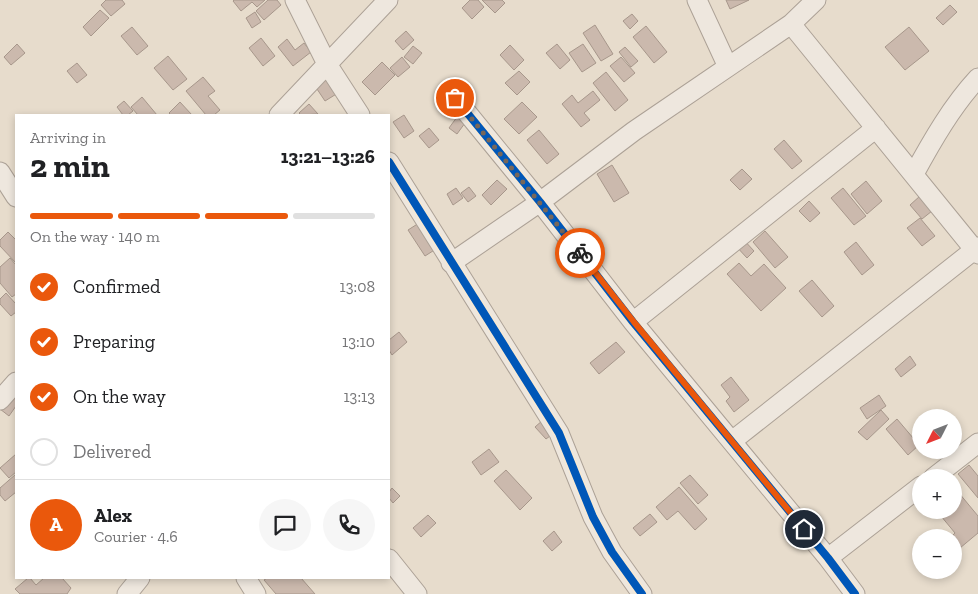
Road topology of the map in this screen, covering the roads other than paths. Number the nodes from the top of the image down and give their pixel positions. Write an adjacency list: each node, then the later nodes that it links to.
1 (295, 0): 6 (street)
2 (388, 0): 6 (street)
3 (698, 0): 7 (street)
4 (816, 0): 5 (street)
5 (791, 24): 7 (street); 12 (street)
6 (327, 64): 10 (street); 11 (street)
7 (728, 67): 17 (street)
8 (978, 78): 15 (street)
9 (455, 98): 17 (street)
10 (280, 114)
11 (359, 114)
12 (876, 128): 15 (street); 20 (street)
13 (390, 164): 19 (street)
14 (0, 172): 16 (street)
15 (914, 174): 18 (street)
16 (15, 194)
17 (540, 202): 19 (street); 20 (street)
18 (977, 250): 23 (street)
19 (451, 263): 34 (street)
20 (634, 322): 23 (street)
21 (15, 383): 22 (street)
22 (0, 400)
23 (732, 441): 27 (street)
24 (978, 443): 25 (street)
25 (945, 469)
26 (912, 493): 27 (street)
27 (828, 558): 35 (street)
28 (390, 560): 33 (street)
29 (139, 579): 31 (street)
30 (247, 579): 32 (street)
31 (127, 594)
32 (256, 594)
33 (417, 594)
34 (642, 594)
35 (855, 594)

